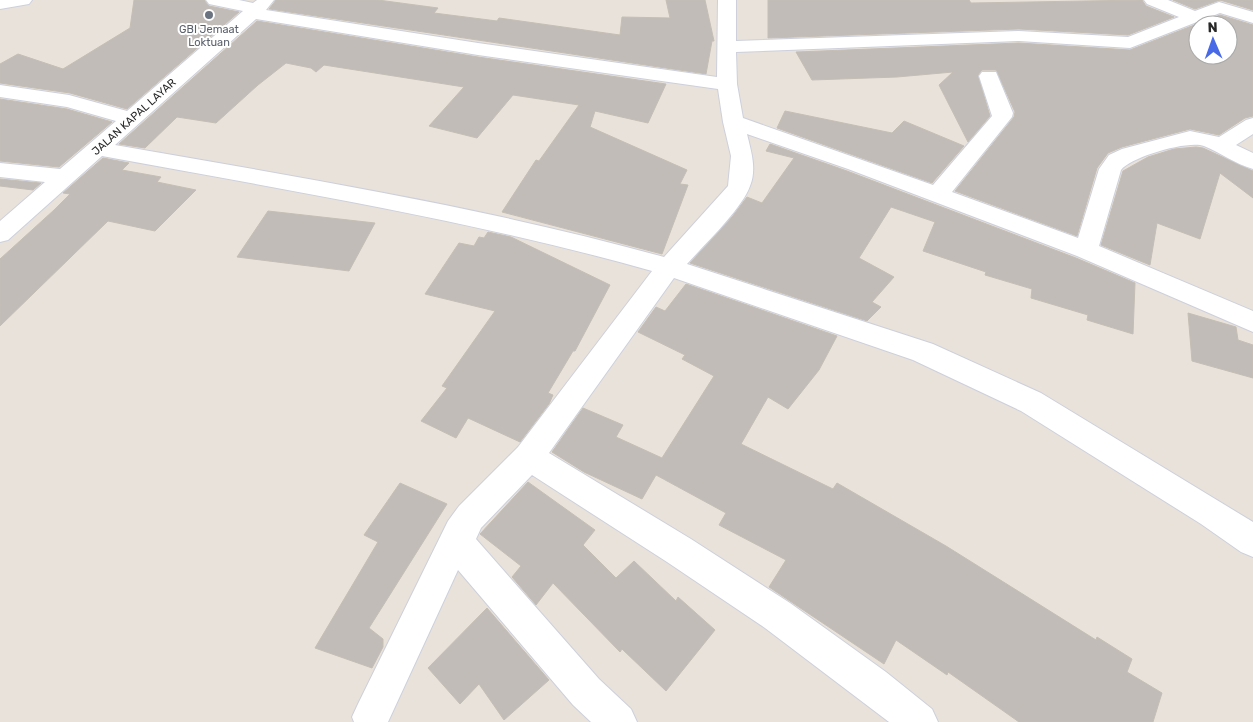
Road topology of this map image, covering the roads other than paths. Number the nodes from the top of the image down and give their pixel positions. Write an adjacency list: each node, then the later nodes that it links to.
1 (23, 0): 5 (street)
2 (215, 0): 6 (street)
3 (728, 0): 11 (street)
4 (1154, 0): 7 (street)
5 (0, 4)
6 (258, 7): 13 (street); 15 (street, JALAN KAPAL LAYAR)
7 (1190, 15)
8 (1200, 15): 9 (street)
9 (1253, 18)
10 (1188, 20): 11 (street)
11 (727, 46): 13 (street)
12 (989, 76): 23 (street)
13 (727, 84): 16 (street)
14 (0, 91): 15 (street)
15 (132, 119): 19 (street, JALAN KAPAL LAYAR)
16 (733, 122): 23 (street); 26 (street)
17 (1253, 124): 18 (street)
18 (1221, 146): 20 (street); 25 (street)
19 (98, 149): 22 (street, JALAN KAPAL LAYAR); 26 (street)
20 (1253, 162)
21 (0, 170): 22 (street)
22 (65, 178): 24 (street, JALAN KAPAL LAYAR)
23 (937, 195): 25 (street)
24 (0, 234)
25 (1086, 250): 27 (street)
26 (668, 267): 28 (street); 30 (street)
27 (1253, 322)
28 (529, 457): 29 (street); 33 (street)
29 (460, 532): 31 (street); 32 (street)
30 (1253, 541)
31 (371, 717)
32 (618, 722)
33 (919, 722)

